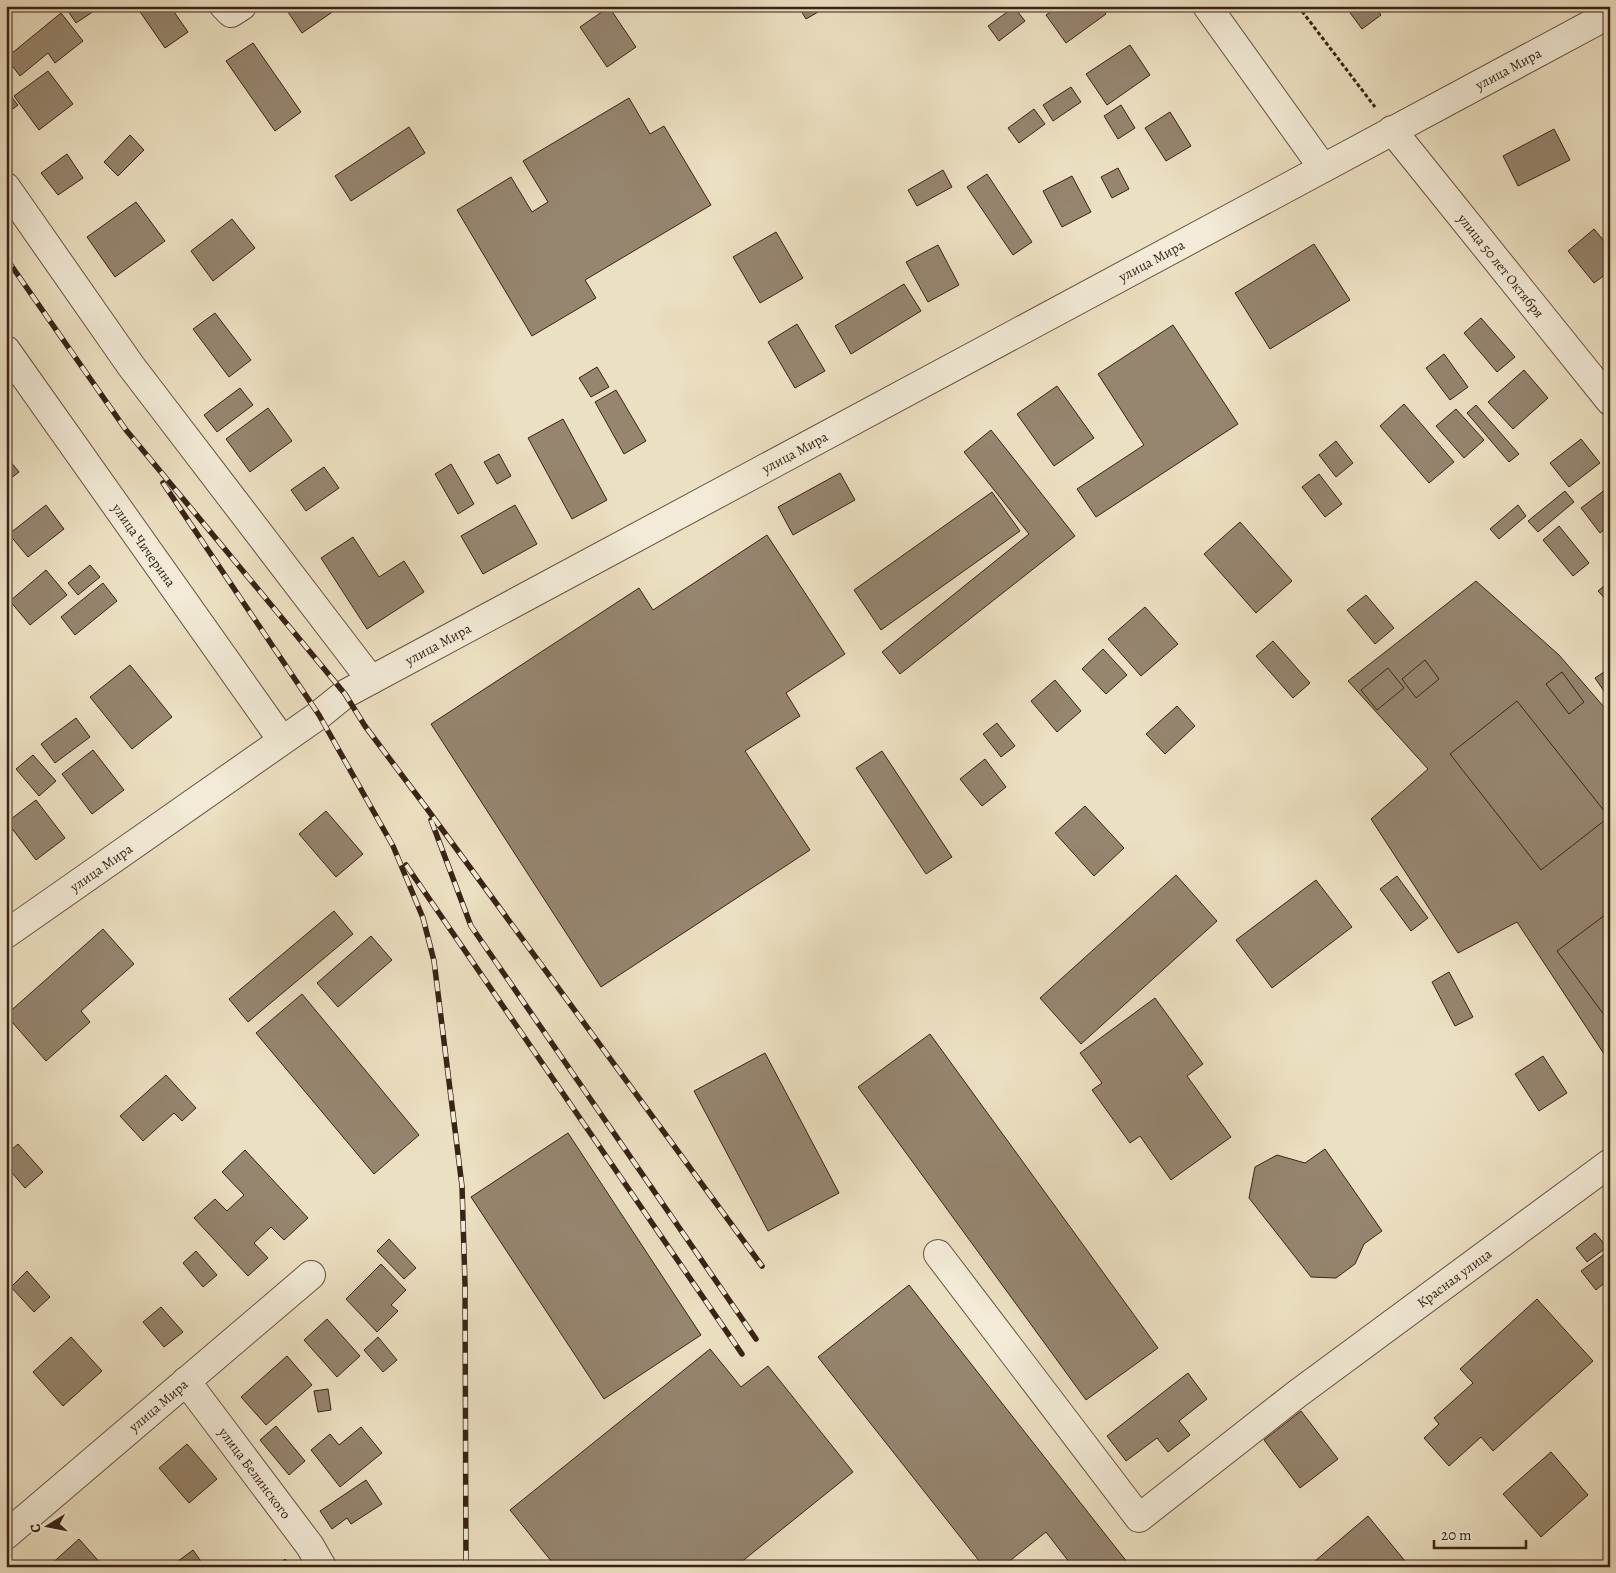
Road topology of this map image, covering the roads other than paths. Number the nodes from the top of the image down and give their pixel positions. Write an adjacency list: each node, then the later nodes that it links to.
1 (224, 6): 2 (street)
2 (242, 6)
3 (1207, 6): 6 (street)
4 (1610, 14): 5 (street, улица Мира)
5 (1392, 130): 6 (street, улица Мира); 9 (street, улица 50 лет Октября)
6 (1323, 168): 10 (street, улица Мира)
7 (6, 187): 10 (street)
8 (6, 350): 11 (street, улица Чичерина)
9 (1610, 401)
10 (371, 680): 11 (street, улица Мира)
11 (282, 740): 12 (street, улица Мира)
12 (6, 934)
13 (1610, 1163): 14 (street, Красная улица)
14 (938, 1254)
15 (311, 1275): 16 (street, улица Мира)
16 (186, 1381): 17 (street, улица Мира); 18 (street, улица Белинского)
17 (6, 1535)
18 (322, 1567)

